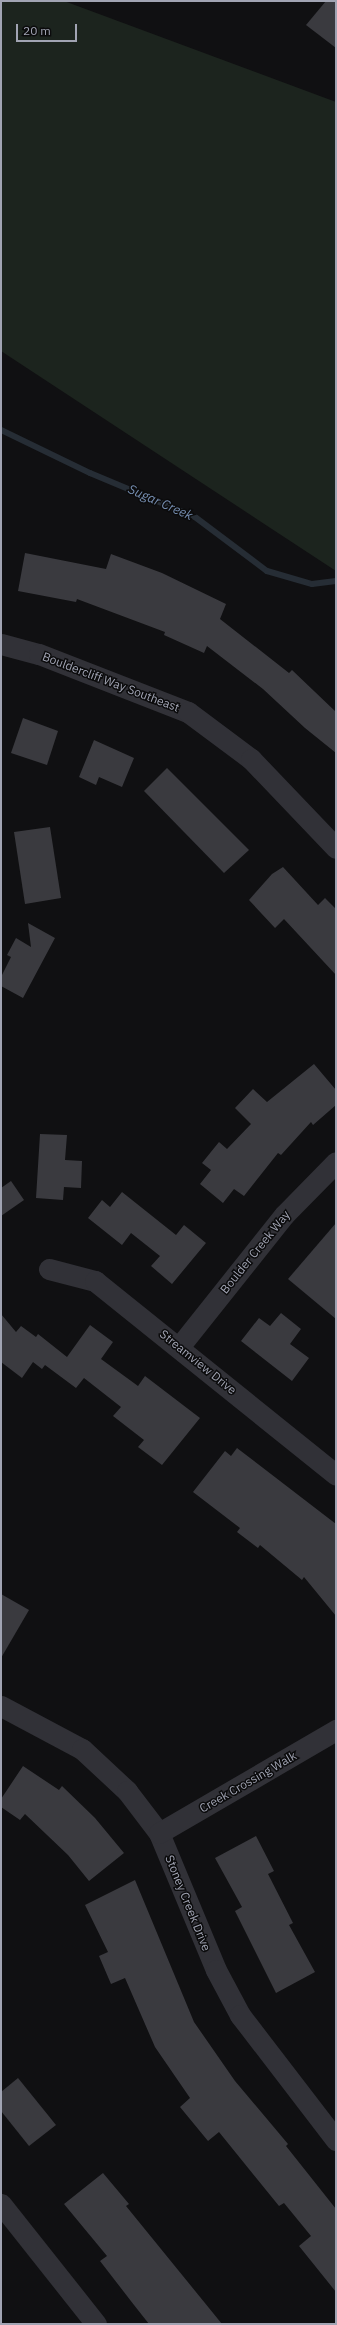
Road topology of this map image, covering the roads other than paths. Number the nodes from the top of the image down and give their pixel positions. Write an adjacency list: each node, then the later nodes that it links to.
1 (1, 644): 2 (street, Bouldercliff Way Southeast)
2 (336, 848)
3 (336, 1162): 5 (street, Boulder Creek Way)
4 (49, 1269): 5 (street, Streamview Drive)
5 (179, 1347): 6 (street, Streamview Drive)
6 (336, 1475)
7 (1, 1706): 9 (street, Stoney Creek Drive)
8 (336, 1730): 9 (street, Creek Crossing Walk)
9 (159, 1833): 10 (street, Stoney Creek Drive)
10 (336, 2140)
11 (1, 2204): 12 (street)
12 (96, 2324)

